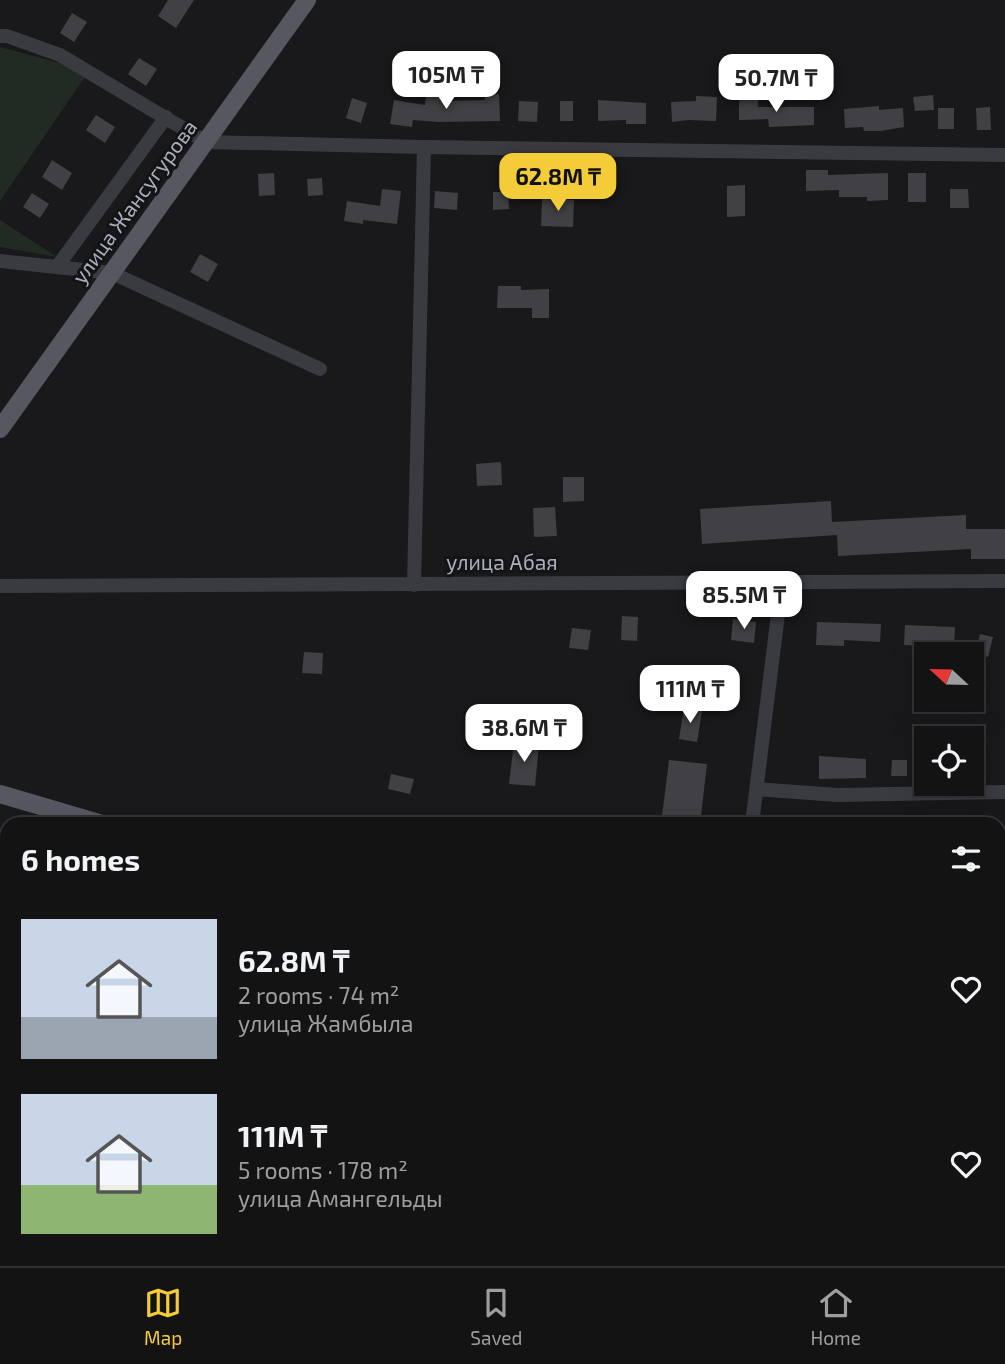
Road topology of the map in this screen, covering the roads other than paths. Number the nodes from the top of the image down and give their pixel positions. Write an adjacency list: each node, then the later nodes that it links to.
1 (307, 0): 4 (main road, улица Жансугурова)
2 (2, 33): 3 (street)
3 (166, 117): 4 (street); 8 (street)
4 (206, 142): 5 (street); 9 (main road, улица Жансугурова)
5 (424, 147): 6 (street); 14 (street)
6 (1005, 155)
7 (0, 261): 8 (street)
8 (57, 267): 9 (street)
9 (112, 273): 10 (street); 11 (main road, улица Жансугурова)
10 (320, 369)
11 (0, 429)
12 (1005, 581): 13 (street, улица Абая)
13 (782, 582): 14 (street, улица Абая); 16 (street)
14 (414, 585): 15 (street, улица Абая)
15 (0, 586)
16 (756, 789): 17 (street); 20 (street)
17 (1005, 792)
18 (0, 794): 19 (main road)
19 (78, 817)
20 (753, 817)

